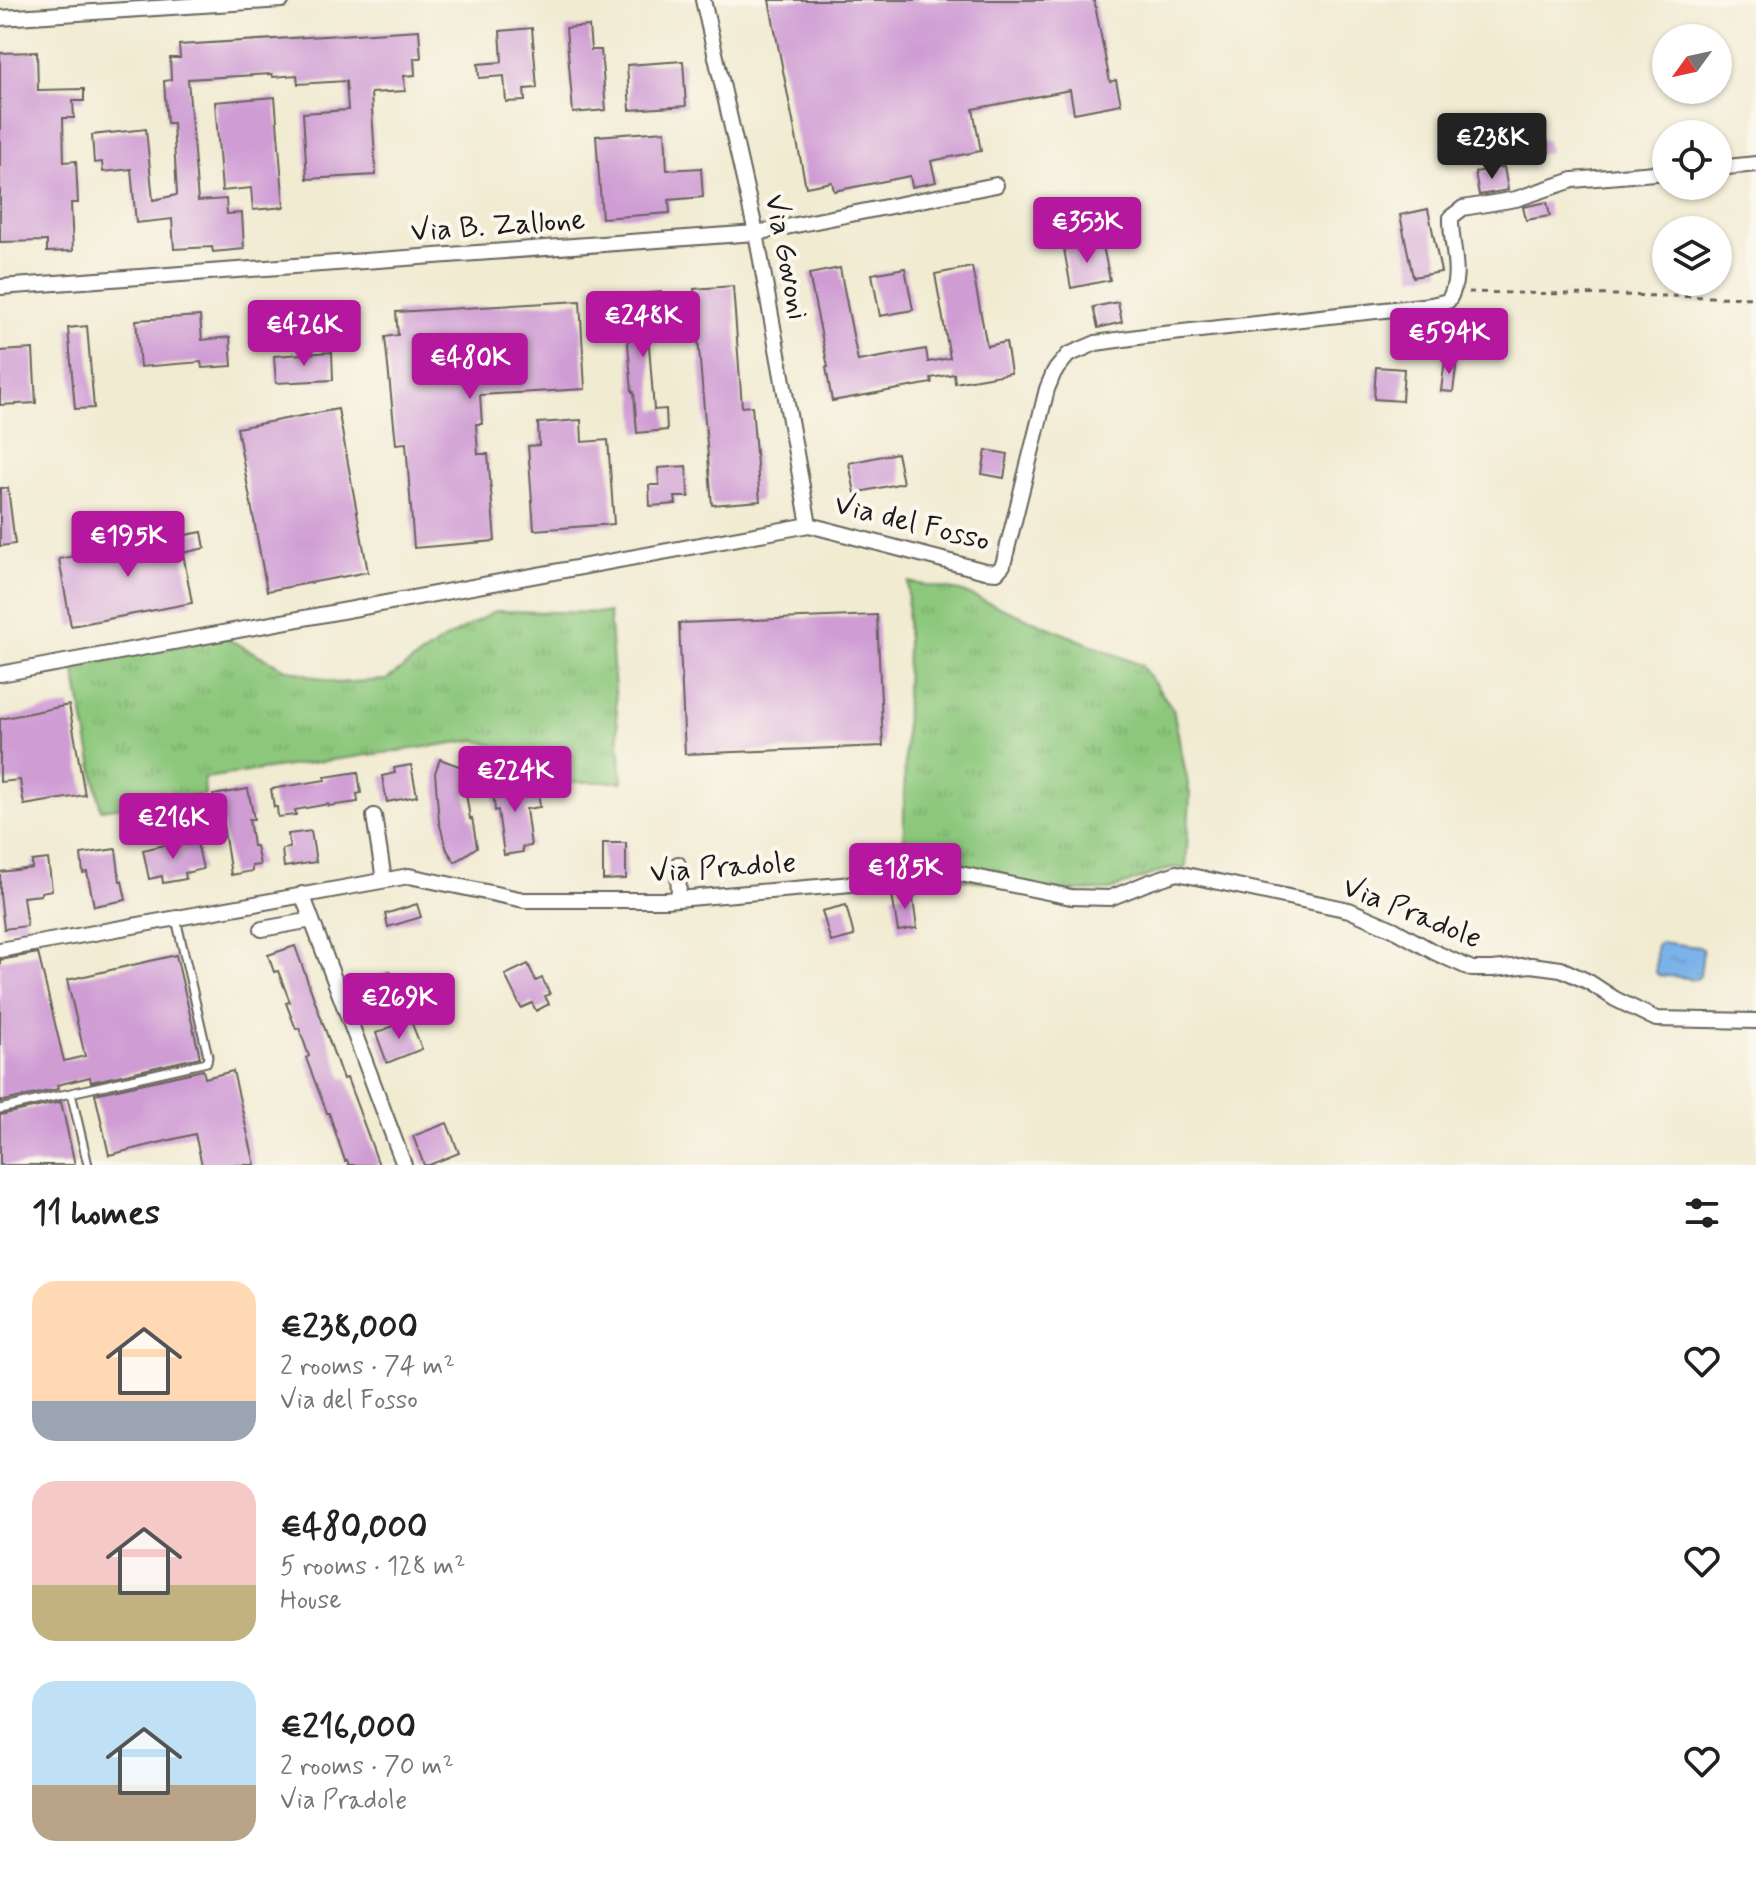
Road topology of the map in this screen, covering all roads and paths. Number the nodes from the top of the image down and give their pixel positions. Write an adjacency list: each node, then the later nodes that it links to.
1 (282, 0): 3 (street)
2 (703, 0): 8 (street, Via Govoni)
3 (0, 18)
4 (1756, 164): 5 (street)
5 (1732, 167)
6 (1652, 173): 10 (street)
7 (996, 185): 8 (street, Via B. Zallone)
8 (756, 233): 9 (street, Via B. Zallone); 12 (street, Via Govoni)
9 (0, 287)
10 (1454, 291): 11 (path); 12 (street, Via del Fosso)
11 (1756, 298)
12 (809, 525): 13 (street, Via del Fosso)
13 (0, 674)
14 (374, 816): 18 (street)
15 (896, 851): 17 (street)
16 (678, 864): 20 (street)
17 (897, 879): 20 (street, Via Pradole); 25 (street, Via Pradole)
18 (384, 880): 19 (street, Via Pradole); 20 (street, Via Pradole)
19 (302, 894): 21 (street, Via Pradole); 22 (street)
20 (679, 899)
21 (176, 919): 24 (street, Via Pradole); 26 (lane)
22 (312, 920): 23 (street); 29 (street)
23 (262, 929)
24 (0, 950)
25 (1756, 1021)
26 (71, 1093): 27 (lane); 28 (lane)
27 (0, 1109)
28 (88, 1165)
29 (404, 1165)

